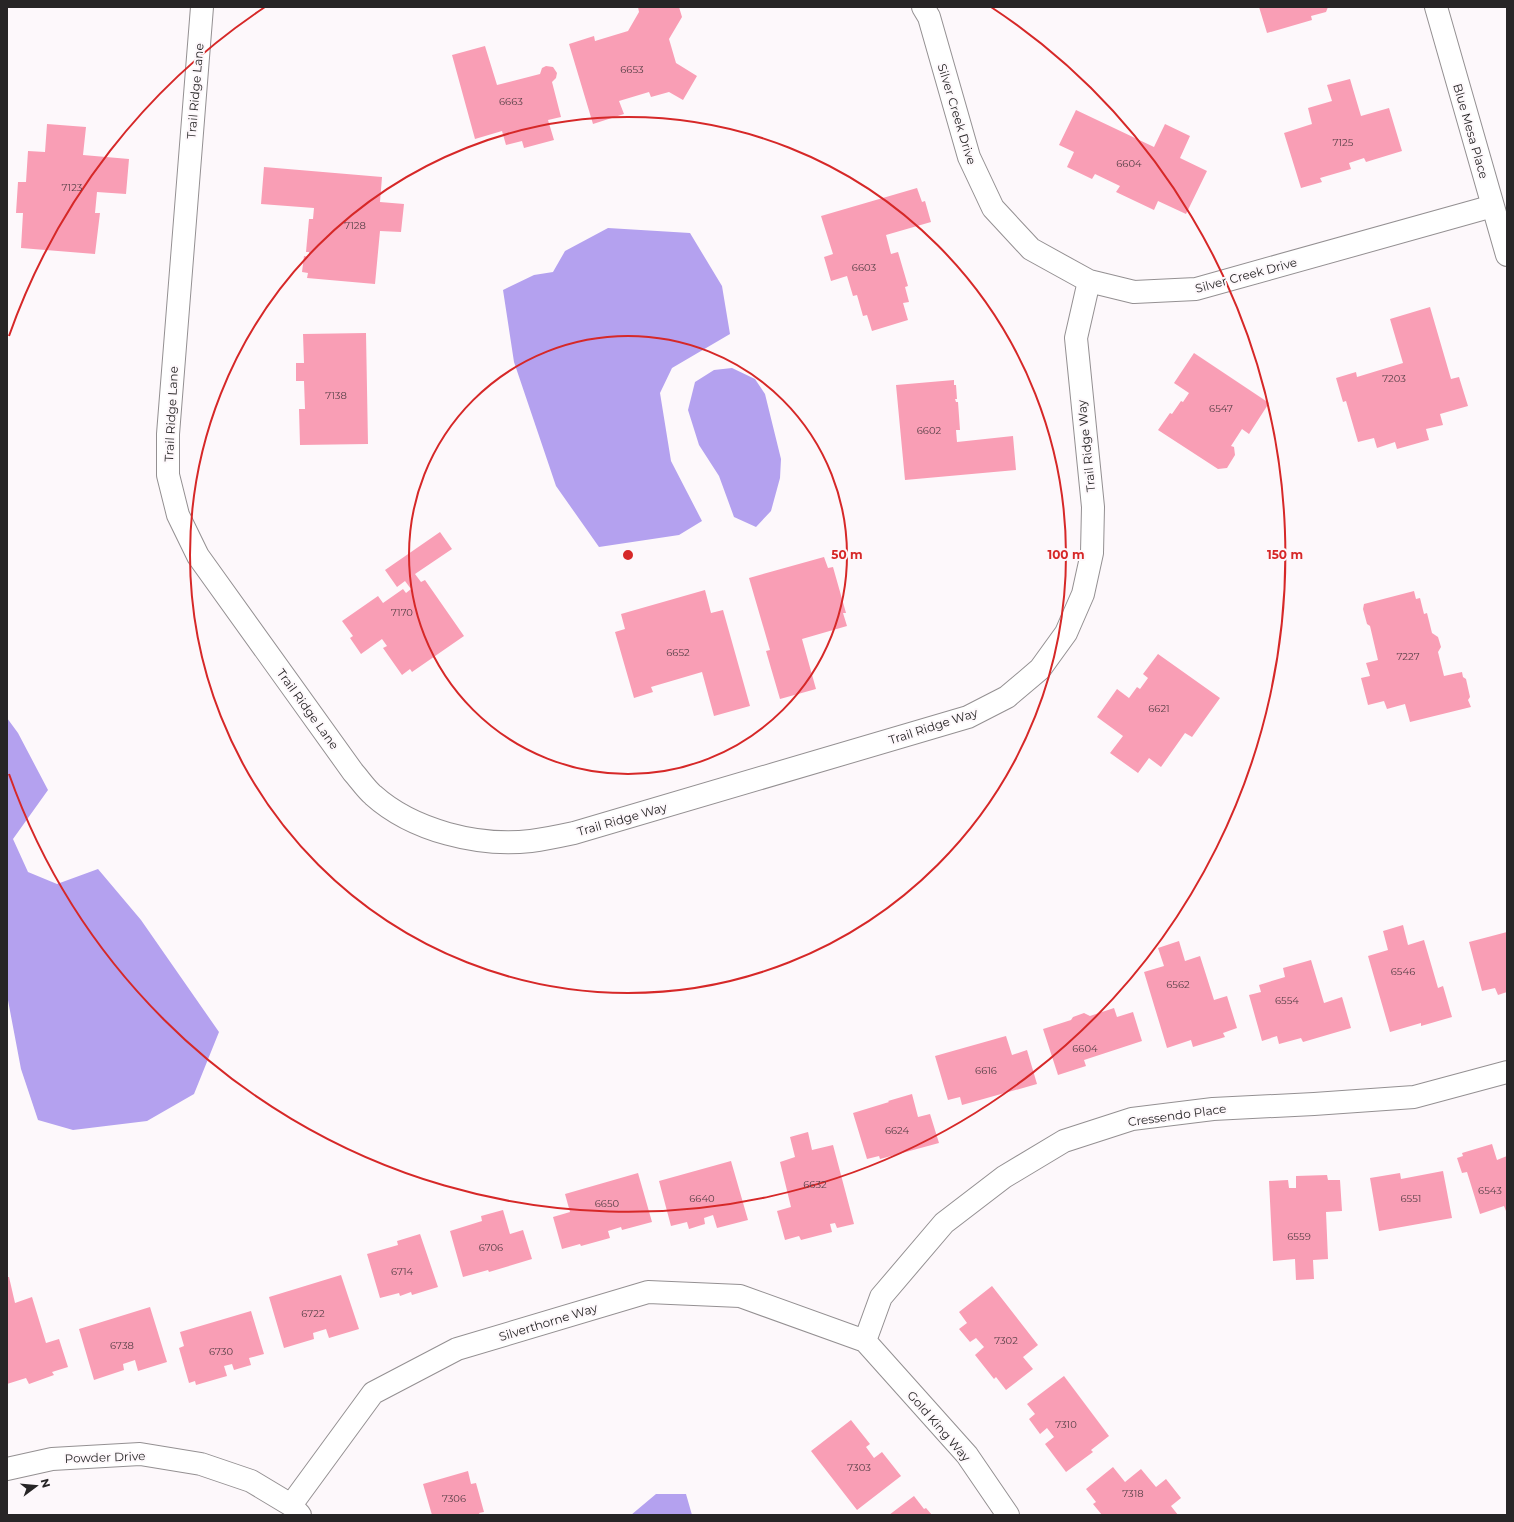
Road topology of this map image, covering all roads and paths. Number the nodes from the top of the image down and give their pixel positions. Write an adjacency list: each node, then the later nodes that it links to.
1 (202, 7): 7 (street, Trail Ridge Lane)
2 (923, 7): 6 (street, Silver Creek Drive)
3 (1436, 7): 4 (street, Blue Mesa Place)
4 (1493, 206): 5 (street, Blue Mesa Place); 6 (street, Silver Creek Drive)
5 (1507, 255)
6 (1089, 281): 7 (street, Trail Ridge Way)
7 (447, 834)
8 (1507, 1072): 9 (street, Cressendo Place)
9 (865, 1341): 11 (street, Silverthorne Way); 12 (street, Gold King Way)
10 (7, 1469): 11 (street, Powder Drive)
11 (296, 1510)
12 (1008, 1515)

